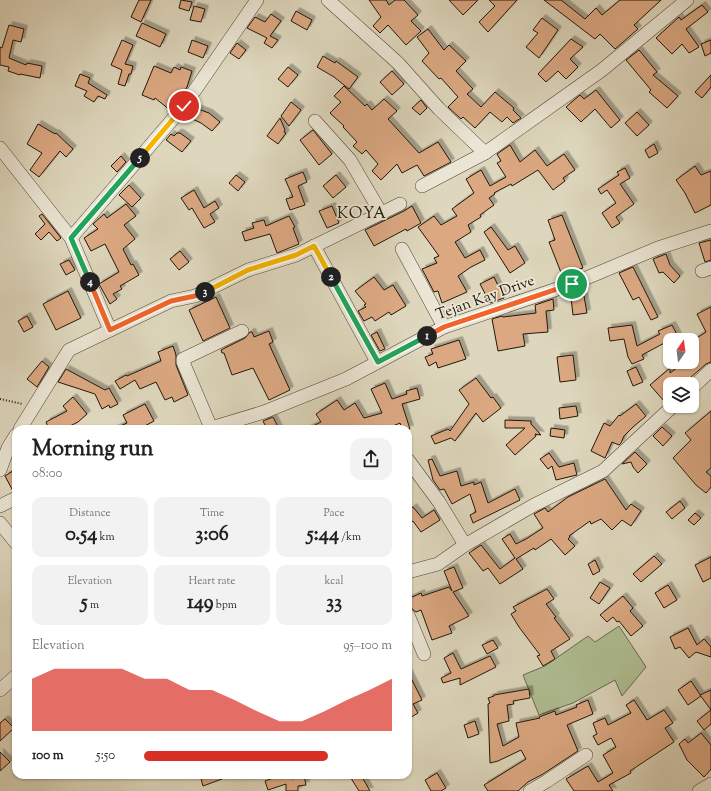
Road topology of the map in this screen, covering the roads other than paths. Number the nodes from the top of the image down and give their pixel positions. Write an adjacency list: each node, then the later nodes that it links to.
1 (257, 0): 11 (street)
2 (328, 0): 6 (street)
3 (687, 0): 6 (street)
4 (315, 121): 9 (street)
5 (0, 148): 11 (street)
6 (485, 153): 7 (street)
7 (422, 186)
8 (400, 204): 9 (street)
9 (381, 213): 12 (street)
10 (711, 231): 14 (street, Tejan Kay Drive)
11 (71, 238): 15 (street)
12 (314, 246): 15 (street); 17 (street)
13 (402, 249): 14 (street)
14 (444, 327): 17 (street, Tejan Kay Drive)
15 (110, 330): 21 (street)
16 (242, 331): 22 (street)
17 (378, 362): 23 (street, Tejan Kay Drive)
18 (711, 370): 19 (street)
19 (699, 381)
20 (665, 413): 31 (street)
21 (22, 425)
22 (208, 425)
23 (219, 425)
24 (12, 442): 26 (street)
25 (412, 465): 31 (street)
26 (0, 470)
27 (12, 500): 28 (street)
28 (0, 506)
29 (0, 523): 30 (street)
30 (12, 538)
31 (465, 545): 32 (street)
32 (412, 571)
33 (412, 625): 34 (street)
34 (424, 654)
35 (12, 680): 36 (street)
36 (0, 690)
37 (586, 755): 39 (street)
38 (711, 784): 40 (street)
39 (530, 791)
40 (699, 791)

